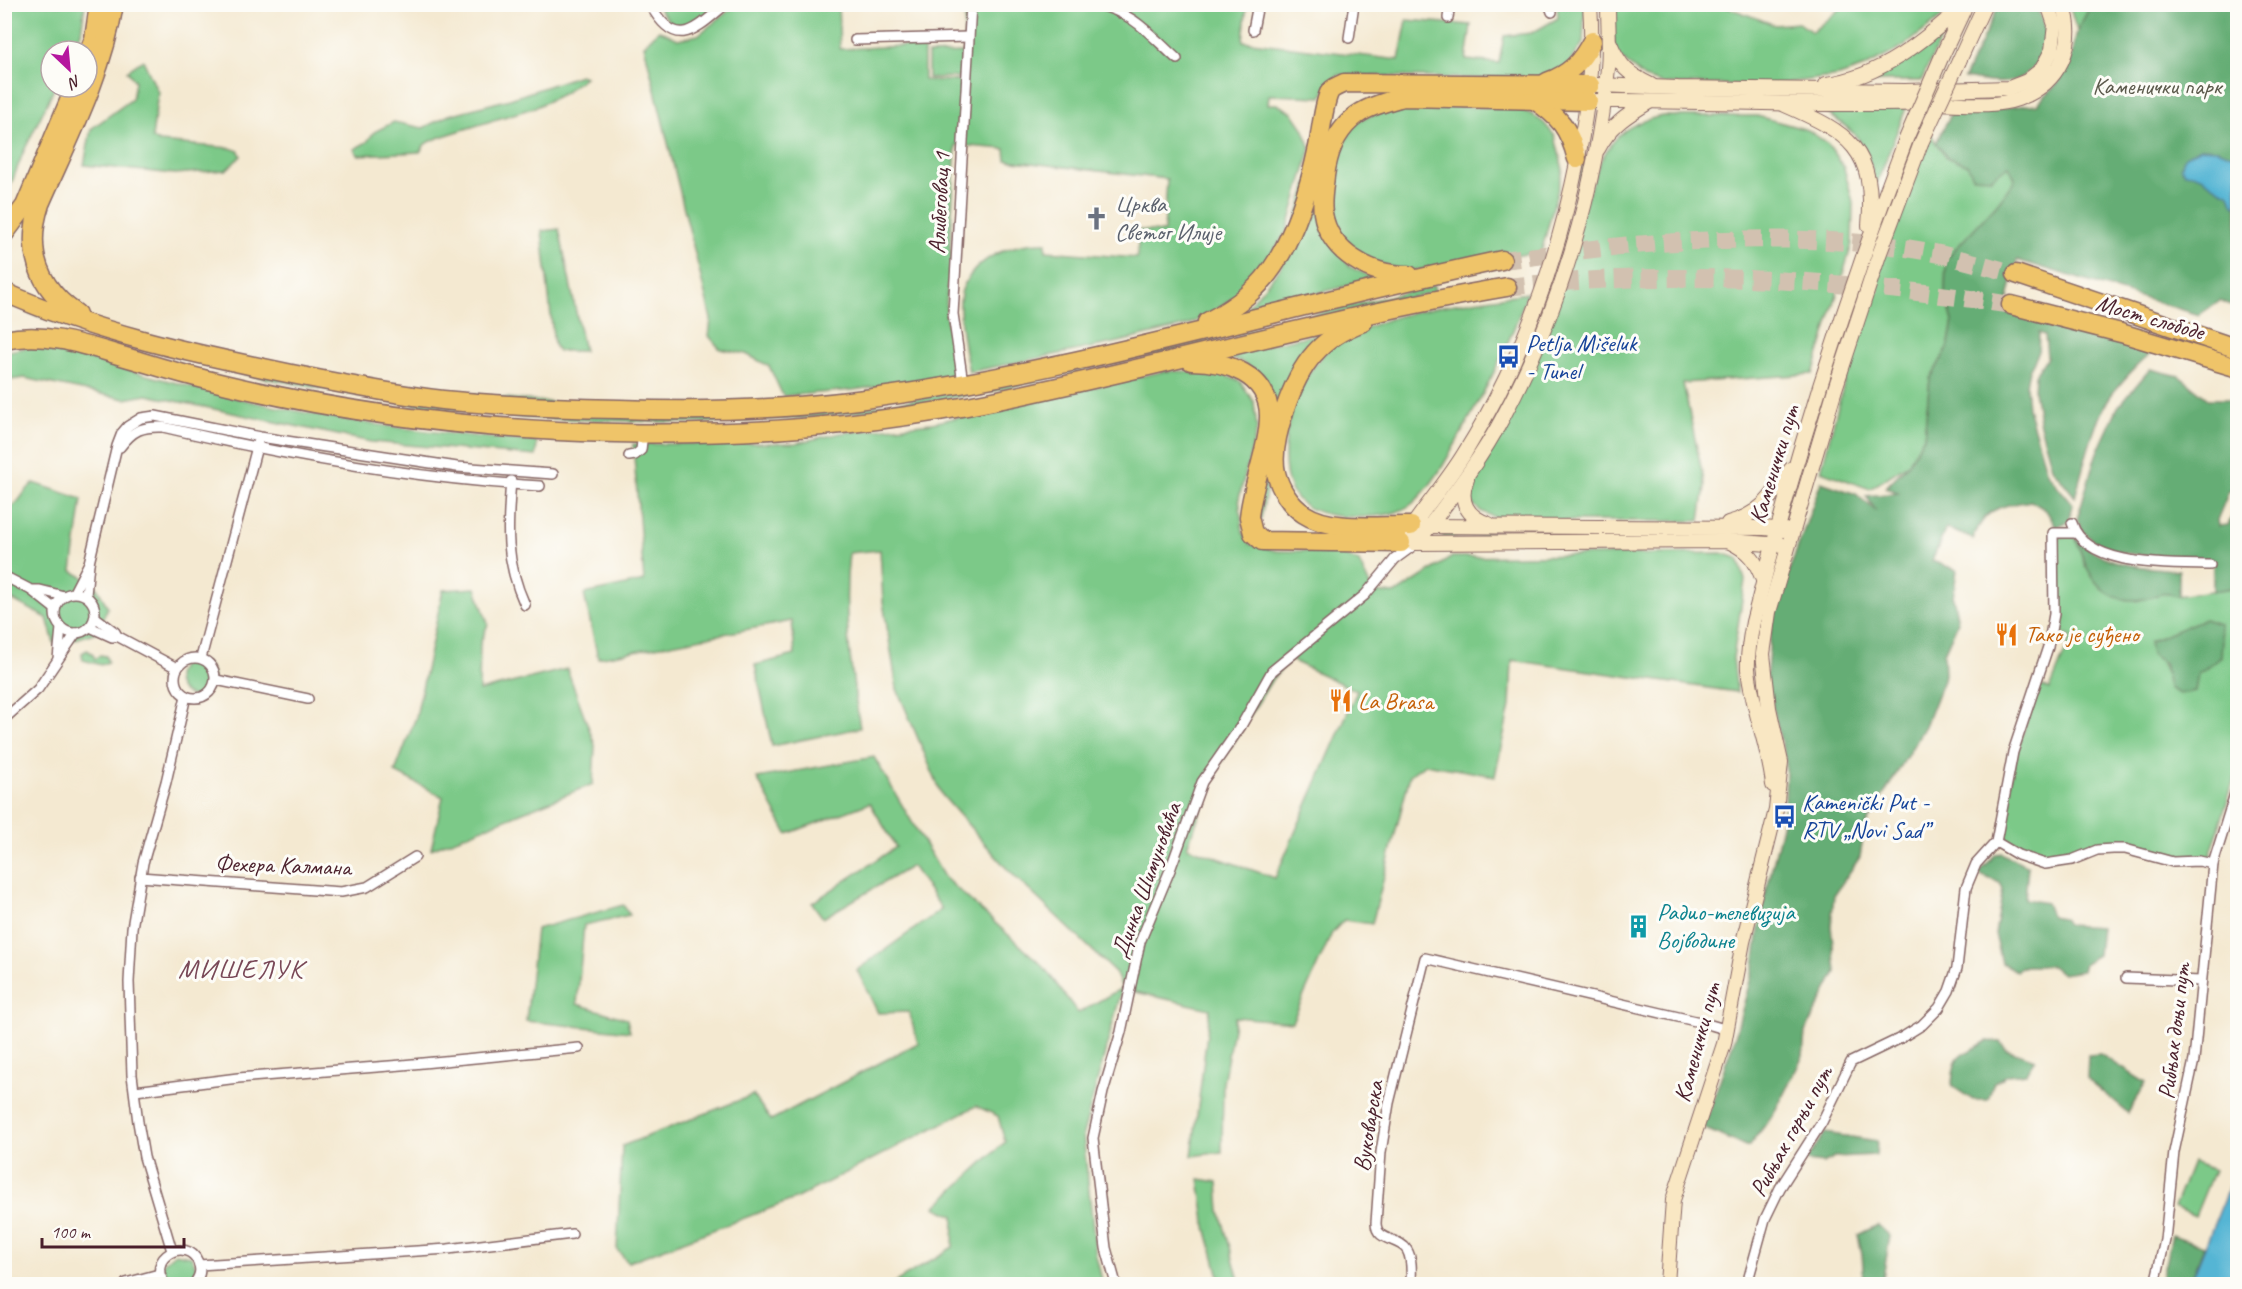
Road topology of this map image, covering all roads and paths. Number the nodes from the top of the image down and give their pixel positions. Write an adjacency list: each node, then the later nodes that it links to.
1 (99, 4): 20 (highway)
2 (114, 4): 40 (highway)
3 (650, 4): 4 (street)
4 (726, 4)
5 (971, 4): 18 (street, Алибеговац 1)
6 (1095, 4): 23 (street)
7 (1257, 4): 17 (street)
8 (1354, 4): 19 (street)
9 (1450, 4): 16 (street)
10 (1590, 4): 21 (main road)
11 (1608, 4): 21 (main road)
12 (1966, 4): 27 (main road); 32 (main road, Каменички пут, bridge)
13 (1984, 4): 64 (main road, Каменички пут, bridge)
14 (2045, 4): 27 (main road)
15 (2063, 4): 27 (main road)
16 (1448, 18)
17 (1253, 30)
18 (968, 37): 22 (street); 48 (street, Алибеговац 1)
19 (1349, 38)
20 (93, 39)
21 (1600, 39): 24 (main road); 25 (highway); 26 (main road)
22 (855, 40)
23 (1177, 59)
24 (1656, 87): 26 (main road); 27 (main road)
25 (1536, 92): 26 (highway); 30 (highway); 34 (highway); 44 (highway)
26 (1597, 93): 29 (main road); 30 (main road)
27 (1776, 96): 29 (main road); 32 (main road)
28 (70, 99): 31 (highway)
29 (1650, 101): 30 (main road)
30 (1586, 158): 55 (main road); 66 (main road)
31 (4, 234)
32 (1867, 246): 54 (main road, Каменички пут)
33 (1502, 260): 34 (highway)
34 (1441, 273): 44 (highway)
35 (2016, 274): 45 (highway, Мост слободе)
36 (1507, 287): 39 (highway)
37 (4, 292): 40 (highway)
38 (2012, 305): 47 (highway, Мост слободе)
39 (1398, 308): 46 (highway); 66 (highway)
40 (97, 326): 48 (highway)
41 (4, 328): 42 (highway)
42 (26, 337): 43 (highway); 49 (highway)
43 (4, 340)
44 (1167, 340): 48 (highway)
45 (2238, 349)
46 (1148, 366): 49 (highway); 66 (highway)
47 (2238, 368)
48 (955, 384)
49 (643, 432): 53 (street)
50 (260, 437): 51 (street); 52 (street); 56 (street)
51 (257, 448): 52 (street); 58 (street); 85 (street)
52 (116, 451): 69 (street)
53 (629, 456)
54 (1797, 460): 62 (main road); 63 (main road, Каменички пут)
55 (1474, 462): 60 (main road); 61 (main road)
56 (512, 472): 57 (street); 58 (street)
57 (553, 474)
58 (511, 484): 59 (street); 77 (street)
59 (540, 486)
60 (1430, 525): 61 (main road); 66 (main road)
61 (1499, 527): 62 (main road)
62 (1704, 528): 63 (main road)
63 (1778, 528): 64 (main road); 67 (main road, Каменички пут)
64 (1793, 532): 68 (main road, Каменички пут)
65 (1728, 541): 66 (main road); 67 (main road); 72 (main road)
66 (1406, 543): 109 (street, Динка Шимуновића)
67 (1774, 543): 68 (main road); 72 (main road, Каменички пут)
68 (1788, 547): 92 (main road, Каменички пут)
69 (89, 563): 74 (street); 75 (street)
70 (2210, 566): 93 (street)
71 (4, 576): 73 (street)
72 (1764, 580): 92 (main road, Каменички пут)
73 (32, 590): 76 (street); 78 (street)
74 (74, 592): 75 (street); 76 (street)
75 (86, 595): 79 (street)
76 (64, 596): 78 (street)
77 (525, 605)
78 (55, 609): 81 (street)
79 (95, 617): 80 (street); 83 (street)
80 (90, 627): 82 (street); 83 (street)
81 (61, 628): 82 (street); 84 (street)
82 (76, 633): 84 (street)
83 (117, 636): 86 (street)
84 (58, 658): 90 (street)
85 (201, 658): 86 (street); 87 (street)
86 (177, 668): 88 (street)
87 (216, 680): 88 (street); 89 (street)
88 (186, 696): 96 (street)
89 (308, 699)
90 (4, 719)
91 (2238, 784): 95 (street, Рибњак доњи пут)
92 (1776, 810): 99 (main road, Каменички пут)
93 (1996, 842): 95 (street); 112 (street, Рибњак горњи пут)
94 (415, 857): 96 (street, Фехера Калмана)
95 (2213, 864): 98 (street, Рибњак доњи пут)
96 (140, 877): 101 (street)
97 (2126, 978): 98 (street)
98 (2201, 981): 113 (street, Рибњак доњи пут)
99 (1728, 1030): 110 (street, Вуковарска); 111 (main road, Каменички пут)
100 (579, 1047): 101 (street)
101 (135, 1091): 103 (street)
102 (572, 1234): 104 (street)
103 (172, 1251): 104 (street); 105 (street)
104 (200, 1265): 108 (street)
105 (159, 1274): 106 (street); 107 (street)
106 (126, 1282)
107 (165, 1284)
108 (194, 1284)
109 (1116, 1284)
110 (1411, 1284)
111 (1667, 1284)
112 (1748, 1284)
113 (2155, 1284)

